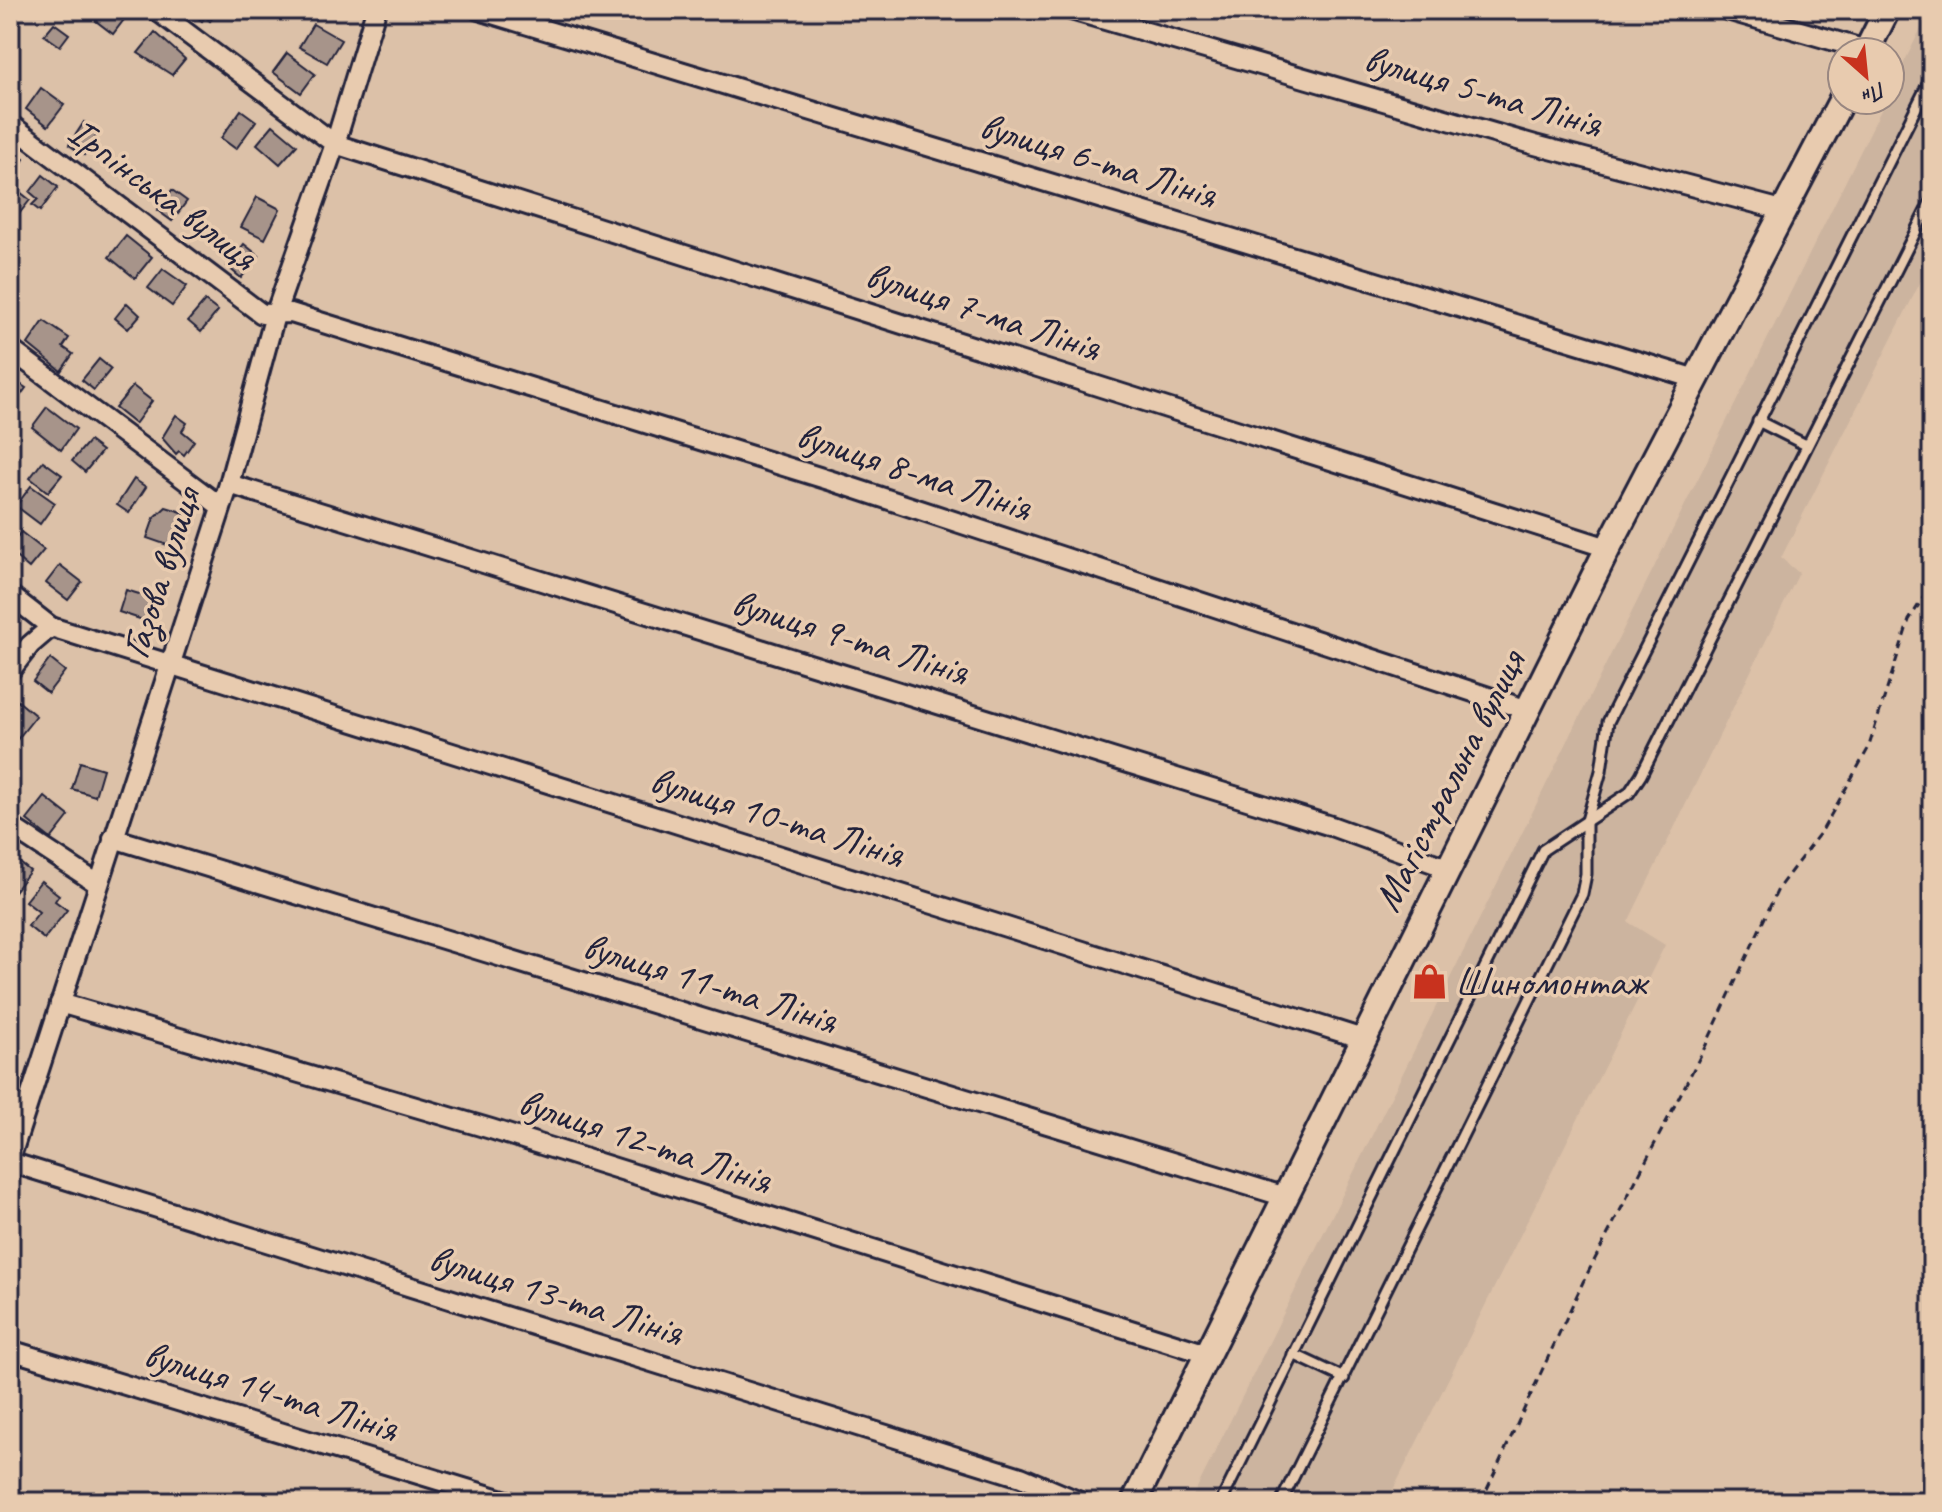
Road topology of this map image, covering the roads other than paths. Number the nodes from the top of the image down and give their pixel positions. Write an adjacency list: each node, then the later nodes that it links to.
1 (156, 10): 12 (street, вулиця 7-ма Лінія)
2 (376, 10): 12 (street, Газова вулиця)
3 (479, 10): 17 (street, вулиця 6-та Лінія)
4 (1071, 10): 14 (street, вулиця 5-та Лінія)
5 (1727, 10): 8 (street)
6 (1887, 10): 7 (street)
7 (1874, 36)
8 (1826, 39)
9 (1932, 76): 18 (lane)
10 (1834, 116): 14 (street, Магістральна вулиця)
11 (10, 124): 15 (street, Ірпінська вулиця)
12 (335, 144): 15 (street, Газова вулиця); 22 (street, вулиця 7-ма Лінія)
13 (1932, 199): 19 (lane)
14 (1786, 211): 17 (street, Магістральна вулиця)
15 (275, 315): 20 (street, Газова вулиця); 27 (street, вулиця 8-ма Лінія)
16 (10, 349): 21 (street)
17 (1696, 379): 22 (street, Магістральна вулиця)
18 (1758, 421): 19 (lane); 28 (lane)
19 (1806, 445): 28 (lane)
20 (229, 484): 21 (street, Газова вулиця); 31 (street, вулиця 9-та Лінія)
21 (220, 506): 25 (street, Газова вулиця)
22 (1608, 548): 27 (street, Магістральна вулиця)
23 (10, 595): 24 (street, вулиця 10-та Лінія)
24 (51, 627): 25 (street, вулиця 10-та Лінія); 26 (street)
25 (168, 665): 30 (street, Газова вулиця); 34 (street, вулиця 10-та Лінія)
26 (10, 671)
27 (1528, 710): 31 (street, Магістральна вулиця)
28 (1586, 824): 39 (lane); 40 (lane)
29 (10, 826): 32 (street)
30 (113, 838): 32 (street, Газова вулиця); 36 (street, вулиця 11-та Лінія)
31 (1447, 868): 34 (street, Магістральна вулиця)
32 (98, 884): 33 (street, Газова вулиця)
33 (60, 1003): 35 (street, Газова вулиця); 38 (street, вулиця 12-та Лінія)
34 (1363, 1039): 36 (street, Магістральна вулиця)
35 (10, 1160): 42 (street, вулиця 13-та Лінія)
36 (1286, 1197): 38 (street, Магістральна вулиця)
37 (10, 1350): 41 (street, вулиця 14-та Лінія)
38 (1207, 1354): 43 (street, Магістральна вулиця)
39 (1293, 1354): 40 (lane); 44 (lane)
40 (1344, 1378): 45 (lane)
41 (510, 1502)
42 (1080, 1502)
43 (1134, 1502)
44 (1221, 1502)
45 (1281, 1502)

